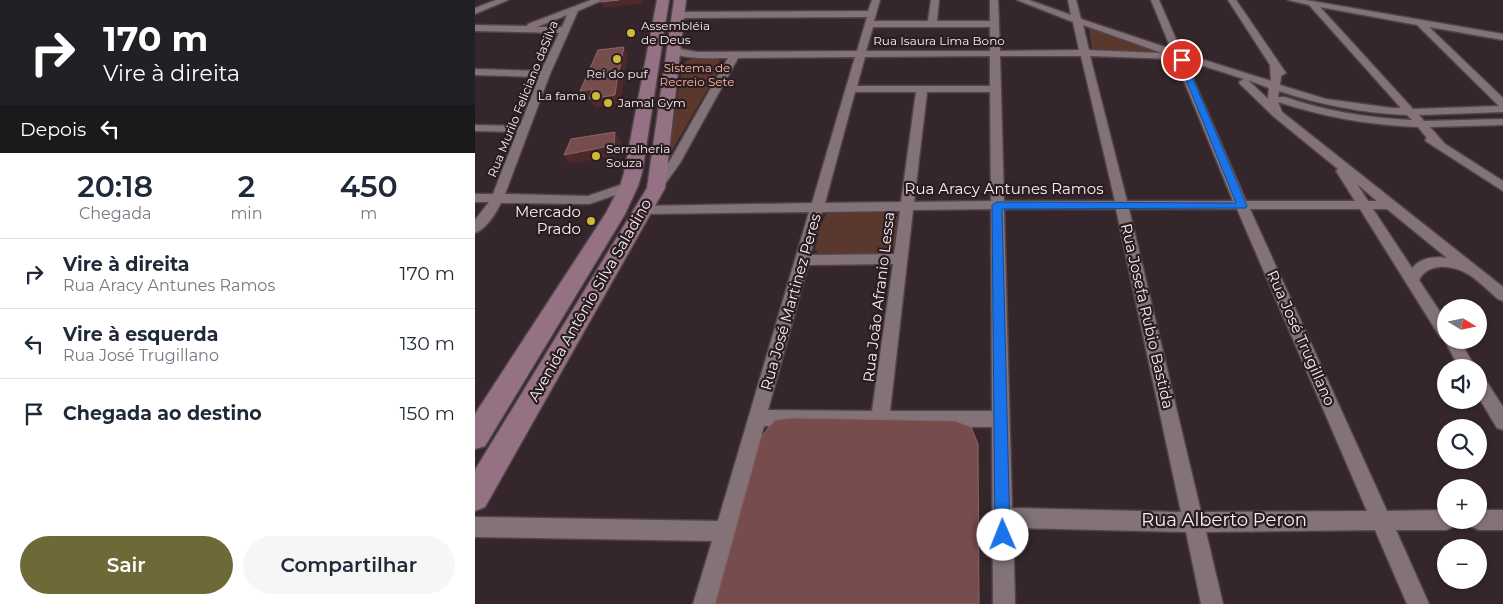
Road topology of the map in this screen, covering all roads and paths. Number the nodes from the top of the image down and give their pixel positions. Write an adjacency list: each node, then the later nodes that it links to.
1 (504, 0): 13 (street)
2 (599, 0): 14 (street)
3 (663, 0): 38 (main road, Avenida Antônio Silva Saladino)
4 (680, 0): 16 (main road, Avenida Antônio Silva Saladino)
5 (935, 0): 19 (street)
6 (994, 0): 20 (street)
7 (1021, 0): 17 (street)
8 (1073, 0): 17 (street, Rua Josefa Rubio Bastida)
9 (1155, 0): 24 (street, Rua José Trugillano)
10 (1231, 0): 34 (street)
11 (1292, 0): 12 (street)
12 (1312, 4): 18 (street); 45 (street)
13 (475, 10)
14 (574, 10): 22 (street); 23 (street, Rua Murilo Feliciano daSilva)
15 (873, 13): 16 (street); 19 (street); 29 (street, Rua José Martinez Peres)
16 (679, 14): 31 (main road, Avenida Antônio Silva Saladino)
17 (1077, 20): 26 (street); 27 (street, Rua Josefa Rubio Bastida)
18 (1420, 23): 25 (street); 46 (street)
19 (932, 24): 20 (street)
20 (993, 24): 30 (street)
21 (475, 28): 22 (street)
22 (523, 29): 23 (street)
23 (565, 30): 37 (street, Rua Murilo Feliciano daSilva)
24 (1172, 36): 26 (street); 32 (street, Rua José Trugillano)
25 (1503, 37)
26 (1145, 44): 32 (street)
27 (1084, 53): 30 (street, Rua Isaura Lima Bono); 32 (street, Rua Isaura Lima Bono); 70 (street, Rua Josefa Rubio Bastida)
28 (735, 54): 29 (street, Rua Isaura Lima Bono); 31 (street, Rua Isaura Lima Bono); 65 (street)
29 (862, 54): 30 (street, Rua Isaura Lima Bono); 41 (street, Rua José Martinez Peres)
30 (994, 54): 43 (street)
31 (674, 56): 38 (main road); 65 (main road, Avenida Antônio Silva Saladino)
32 (1180, 56): 33 (street); 35 (street, Rua José Trugillano)
33 (1201, 63): 35 (street); 39 (street)
34 (1275, 65): 40 (street); 44 (street)
35 (1186, 71): 74 (street, Rua José Trugillano)
36 (475, 72): 37 (street)
37 (545, 74): 58 (street, Rua Murilo Feliciano daSilva)
38 (651, 75): 63 (main road, Avenida Antônio Silva Saladino)
39 (1249, 81): 40 (street); 40 (street); 52 (street)
40 (1274, 86): 44 (street); 47 (street); 52 (street)
41 (851, 89): 42 (street); 75 (street, Rua José Martinez Peres)
42 (922, 89): 43 (street); 73 (street, Rua João Afranio Lessa)
43 (995, 89): 69 (street)
44 (1295, 94): 47 (street); 49 (street)
45 (1398, 97): 49 (street); 50 (street); 51 (street)
46 (1503, 104)
47 (1301, 107): 54 (street); 59 (street)
48 (1503, 109): 51 (street)
49 (1393, 111): 50 (street); 54 (street)
50 (1411, 112): 51 (street); 55 (street)
51 (1434, 113)
52 (1277, 114): 59 (street)
53 (1503, 122): 56 (street)
54 (1401, 124): 55 (street); 60 (street)
55 (1423, 125): 56 (street); 60 (street)
56 (1443, 125): 60 (street)
57 (475, 128): 58 (street)
58 (525, 128): 67 (street, Rua Murilo Feliciano daSilva)
59 (1304, 134): 61 (street)
60 (1440, 144): 64 (street)
61 (1334, 158): 62 (street); 71 (street)
62 (1365, 184): 71 (street); 72 (street)
63 (629, 186): 68 (street); 77 (main road, Avenida Antônio Silva Saladino)
64 (1503, 187)
65 (656, 188): 76 (main road, Avenida Antônio Silva Saladino)
66 (475, 198): 67 (street)
67 (497, 199): 68 (street); 78 (street, Rua Murilo Feliciano daSilva)
68 (589, 200): 77 (street)
69 (997, 205): 70 (street, Rua Aracy Antunes Ramos); 73 (street, Rua Aracy Antunes Ramos); 88 (street)
70 (1122, 205): 74 (street, Rua Aracy Antunes Ramos); 97 (street, Rua Josefa Rubio Bastida)
71 (1364, 205): 72 (street, Rua Aracy Antunes Ramos); 74 (street, Rua Aracy Antunes Ramos); 82 (street)
72 (1392, 205): 81 (street)
73 (907, 206): 75 (street, Rua Aracy Antunes Ramos); 79 (street, Rua João Afranio Lessa)
74 (1242, 206): 93 (street, Rua José Trugillano)
75 (818, 207): 76 (street, Rua Aracy Antunes Ramos); 80 (street, Rua José Martinez Peres)
76 (643, 210): 91 (main road, Avenida Antônio Silva Saladino)
77 (615, 214): 90 (main road, Avenida Antônio Silva Saladino)
78 (475, 228)
79 (900, 259): 80 (street); 87 (street, Rua João Afranio Lessa)
80 (803, 260): 86 (street, Rua José Martinez Peres)
81 (1471, 269): 82 (street); 83 (street)
82 (1412, 280): 84 (street)
83 (1503, 295)
84 (1437, 319)
85 (1487, 397): 89 (street)
86 (758, 418): 87 (street); 99 (street, Rua José Martinez Peres)
87 (880, 419): 88 (street)
88 (1001, 419): 92 (street)
89 (1503, 422)
90 (475, 437)
91 (475, 497)
92 (1002, 518): 97 (street, Rua Alberto Peron); 101 (street)
93 (1381, 519): 94 (street, Rua Alberto Peron); 97 (street, Rua Alberto Peron); 103 (street, Rua José Trugillano)
94 (1437, 520)
95 (1487, 520): 96 (street)
96 (1503, 520)
97 (1194, 522): 102 (street, Rua Josefa Rubio Bastida)
98 (475, 527): 99 (street)
99 (725, 531): 100 (street, Rua José Martinez Peres)
100 (704, 604)
101 (1004, 604)
102 (1212, 604)
103 (1418, 604)

